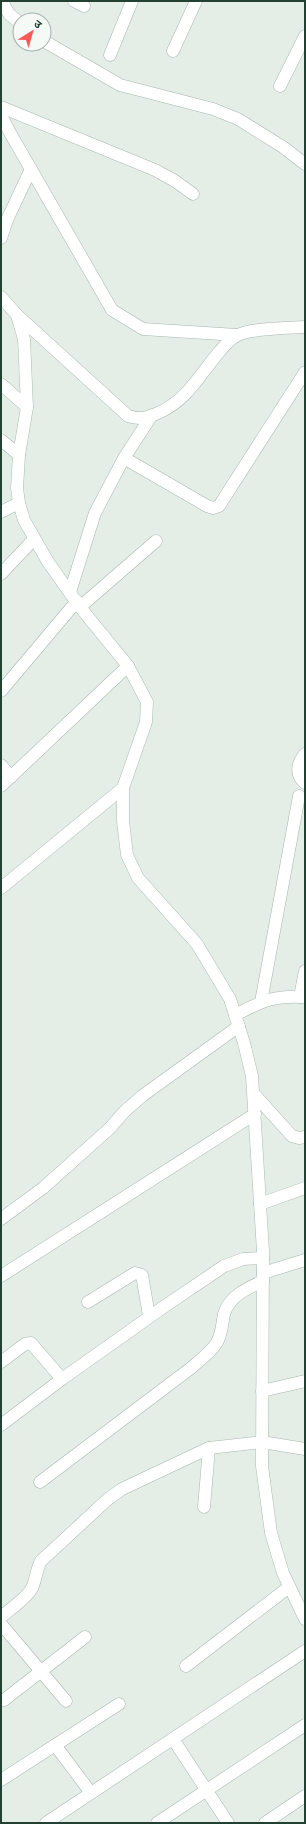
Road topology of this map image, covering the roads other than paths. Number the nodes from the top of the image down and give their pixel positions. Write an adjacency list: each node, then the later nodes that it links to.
1 (2, 1): 4 (street)
2 (132, 1): 8 (street)
3 (196, 1): 7 (street)
4 (12, 16)
5 (305, 36): 9 (street)
6 (52, 46): 12 (street)
7 (173, 51)
8 (110, 54)
9 (280, 86)
10 (1, 107): 14 (street)
11 (1, 115): 13 (street)
12 (305, 164)
13 (31, 169): 15 (street); 19 (street)
14 (193, 194)
15 (1, 238)
16 (1, 297): 17 (street)
17 (17, 315): 22 (street); 23 (street)
18 (305, 327): 19 (street)
19 (237, 335): 23 (street)
20 (305, 372): 26 (street)
21 (1, 384): 22 (street)
22 (27, 408): 25 (street)
23 (152, 415): 26 (street)
24 (1, 440): 25 (street)
25 (19, 455): 27 (street)
26 (124, 458): 32 (street)
27 (19, 503): 28 (street); 29 (street)
28 (1, 512)
29 (34, 539): 31 (street); 32 (street)
30 (156, 540): 32 (street)
31 (1, 574)
32 (76, 600): 33 (street); 34 (street)
33 (128, 666): 37 (street); 40 (street)
34 (1, 691)
35 (305, 754): 38 (street)
36 (1, 765): 37 (street)
37 (11, 776): 39 (street)
38 (305, 783)
39 (1, 786)
40 (123, 788): 42 (street); 46 (street)
41 (299, 796): 45 (street)
42 (1, 888)
43 (305, 971): 44 (street)
44 (303, 997): 45 (street)
45 (261, 1002): 46 (street)
46 (237, 1020): 47 (street); 52 (street)
47 (254, 1094): 48 (street); 49 (street)
48 (255, 1114): 51 (street); 55 (street)
49 (305, 1138)
50 (305, 1188): 51 (street)
51 (260, 1204): 53 (street)
52 (1, 1219)
53 (263, 1258): 56 (street); 58 (street)
54 (305, 1260): 56 (street)
55 (1, 1276)
56 (263, 1277): 62 (street); 67 (street)
57 (88, 1302): 58 (street)
58 (149, 1316): 60 (street)
59 (1, 1362): 60 (street)
60 (62, 1379): 63 (street)
61 (305, 1381): 62 (street)
62 (262, 1391): 64 (street)
63 (1, 1425)
64 (262, 1442): 65 (street); 66 (street); 69 (street)
65 (209, 1448): 68 (street); 70 (street)
66 (305, 1449)
67 (40, 1482)
68 (204, 1507)
69 (289, 1587): 71 (street); 75 (street)
70 (1, 1617)
71 (305, 1619)
72 (1, 1624): 76 (street)
73 (85, 1637): 76 (street)
74 (305, 1651): 81 (street)
75 (186, 1666)
76 (41, 1671): 77 (street); 78 (street)
77 (4, 1700)
78 (66, 1701)
79 (119, 1704): 82 (street)
80 (305, 1725): 84 (street)
81 (173, 1739): 84 (street); 85 (street)
82 (55, 1745): 83 (street); 85 (street)
83 (1, 1780)
84 (207, 1790): 88 (street); 89 (street)
85 (91, 1793): 87 (street)
86 (305, 1796): 90 (street)
87 (46, 1823)
88 (157, 1823)
89 (228, 1823)
90 (265, 1823)

